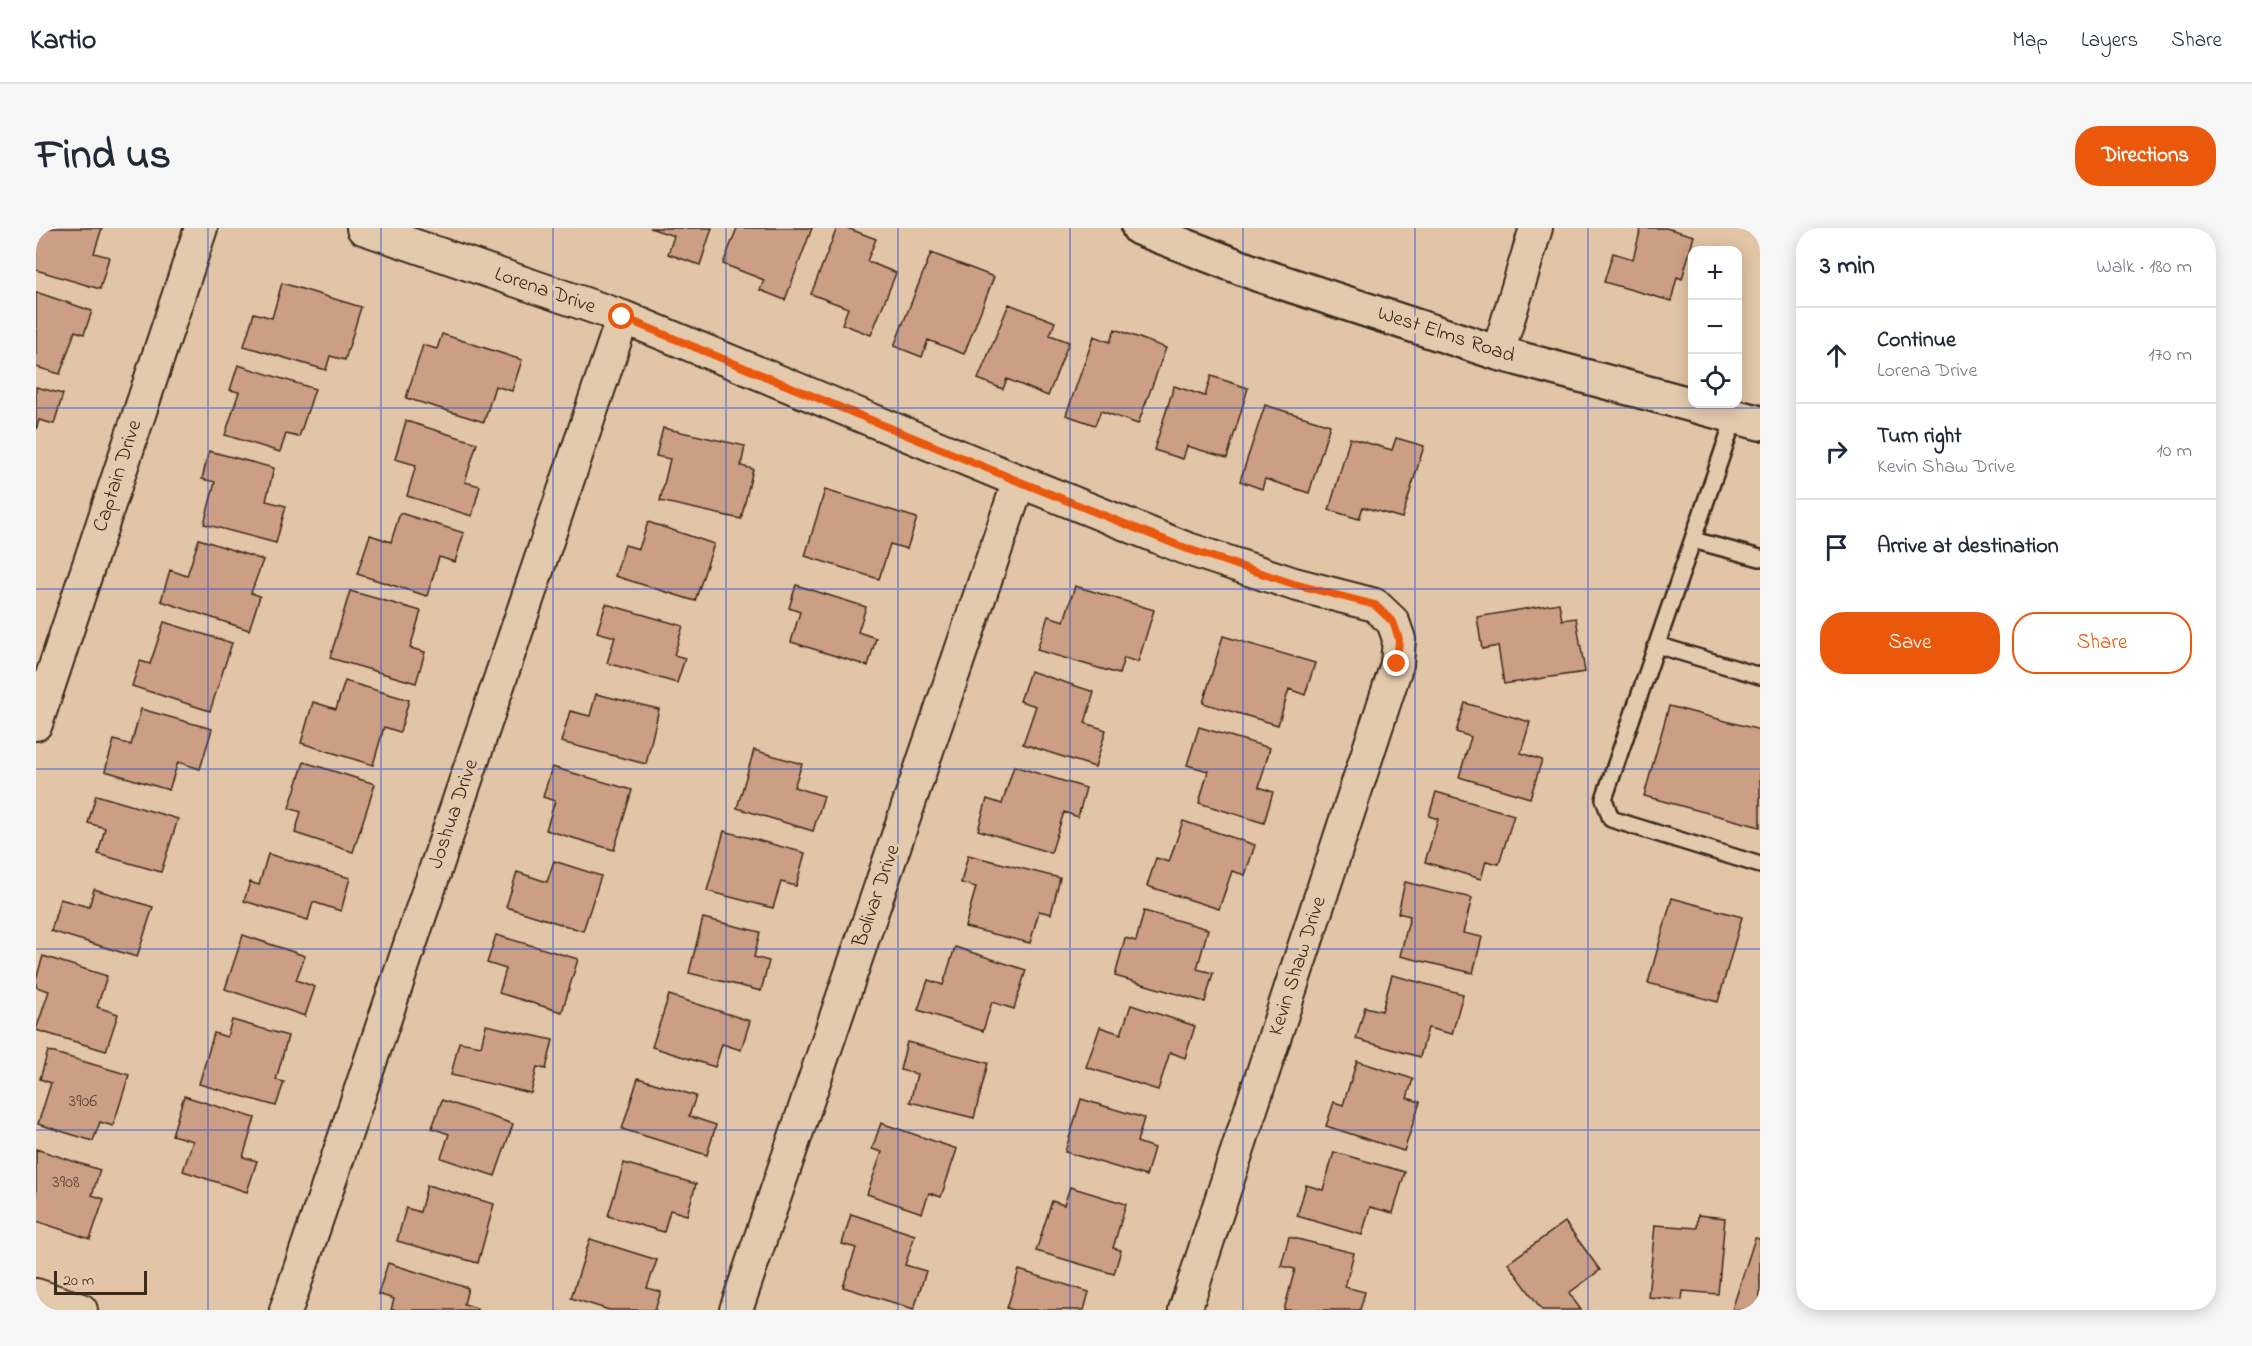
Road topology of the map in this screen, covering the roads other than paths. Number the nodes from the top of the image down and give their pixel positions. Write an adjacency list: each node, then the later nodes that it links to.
1 (201, 228): 14 (street, Captain Drive)
2 (363, 228): 5 (street, Lorena Drive)
3 (1139, 228): 6 (main road, West Elms Road)
4 (1536, 228): 6 (street)
5 (622, 317): 8 (street, Lorena Drive); 18 (street, Joshua Drive)
6 (1498, 353): 7 (main road, West Elms Road)
7 (1748, 419): 9 (lane)
8 (1018, 481): 11 (street, Lorena Drive); 19 (street, Bolivar Drive)
9 (1693, 540): 10 (lane); 12 (lane)
10 (1760, 558)
11 (1393, 622): 20 (street, Kevin Shaw Drive)
12 (1657, 645): 13 (lane); 15 (lane)
13 (1760, 676)
14 (36, 724)
15 (1760, 865)
16 (36, 1296): 17 (street)
17 (81, 1310)
18 (286, 1310)
19 (736, 1310)
20 (1185, 1310)

